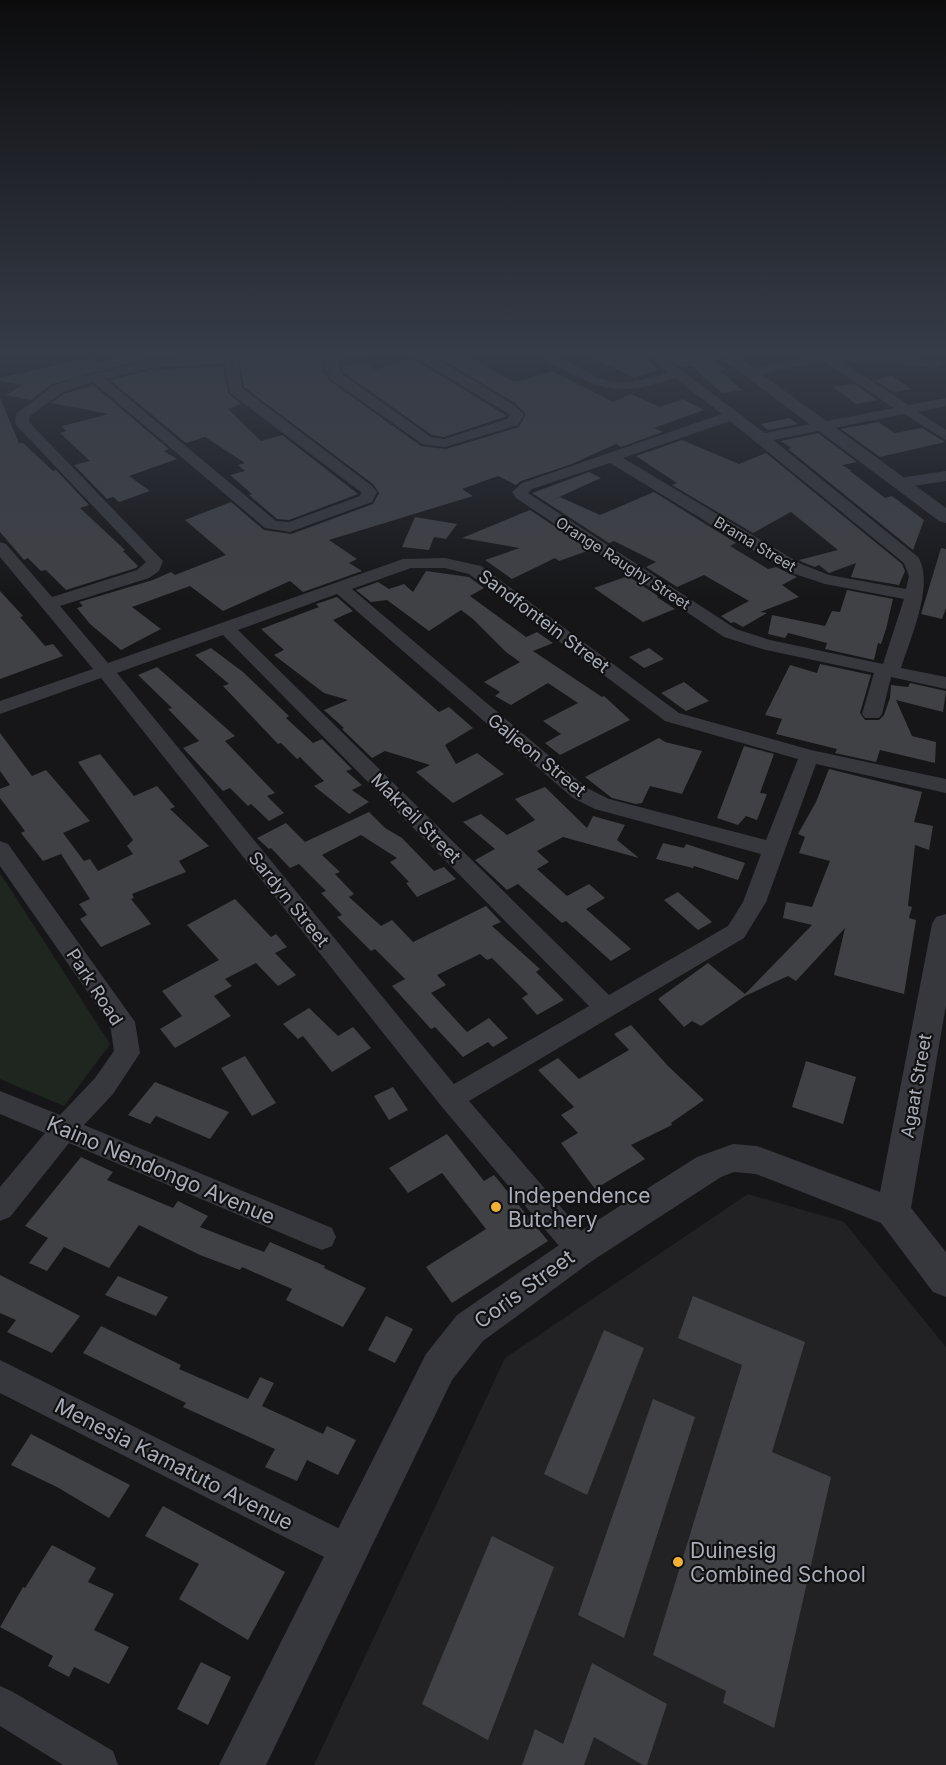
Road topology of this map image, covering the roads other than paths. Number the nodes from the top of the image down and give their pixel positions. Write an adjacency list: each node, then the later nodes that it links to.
1 (32, 433): 18 (street)
2 (162, 433): 3 (street)
3 (291, 433)
4 (416, 433): 5 (street)
5 (476, 433)
6 (680, 433): 11 (street, Orange Raughy Street)
7 (755, 433): 10 (street)
8 (785, 433): 10 (street)
9 (831, 433): 13 (street)
10 (762, 438): 17 (street)
11 (611, 457): 17 (street, Brama Street); 20 (street, Orange Raughy Street)
12 (946, 476): 13 (street)
13 (900, 483): 14 (street)
14 (946, 516)
15 (0, 547): 18 (street, Sardyn Street)
16 (341, 589): 19 (street, Sandfontein Street); 25 (street, Sandfontein Street); 28 (street, Galjeon Street)
17 (914, 596): 20 (street)
18 (49, 604): 21 (street, Sardyn Street)
19 (227, 629): 21 (street, Sandfontein Street); 30 (street, Makreil Street)
20 (887, 671): 22 (street, Orange Raughy Street); 24 (street)
21 (106, 672): 23 (street, Sandfontein Street); 31 (street, Sardyn Street)
22 (946, 683)
23 (0, 708)
24 (872, 714)
25 (809, 756): 26 (street, Sandfontein Street); 28 (street)
26 (946, 786)
27 (0, 849): 33 (street, Park Road)
28 (773, 850): 30 (street)
29 (946, 924): 35 (street, Agaat Street)
30 (606, 1007): 31 (street)
31 (451, 1099): 37 (street, Sardyn Street)
32 (0, 1102): 33 (street, Kaino Nendongo Avenue)
33 (64, 1129): 34 (street, Park Road); 36 (street, Kaino Nendongo Avenue)
34 (0, 1208)
35 (893, 1212): 37 (street, Coris Street); 38 (street)
36 (322, 1237)
37 (580, 1250): 40 (street, Coris Street)
38 (946, 1280)
39 (0, 1377): 40 (street, Menesia Kamatuto Avenue)
40 (348, 1551): 43 (street, Coris Street)
41 (0, 1705): 42 (street)
42 (99, 1765)
43 (242, 1765)

